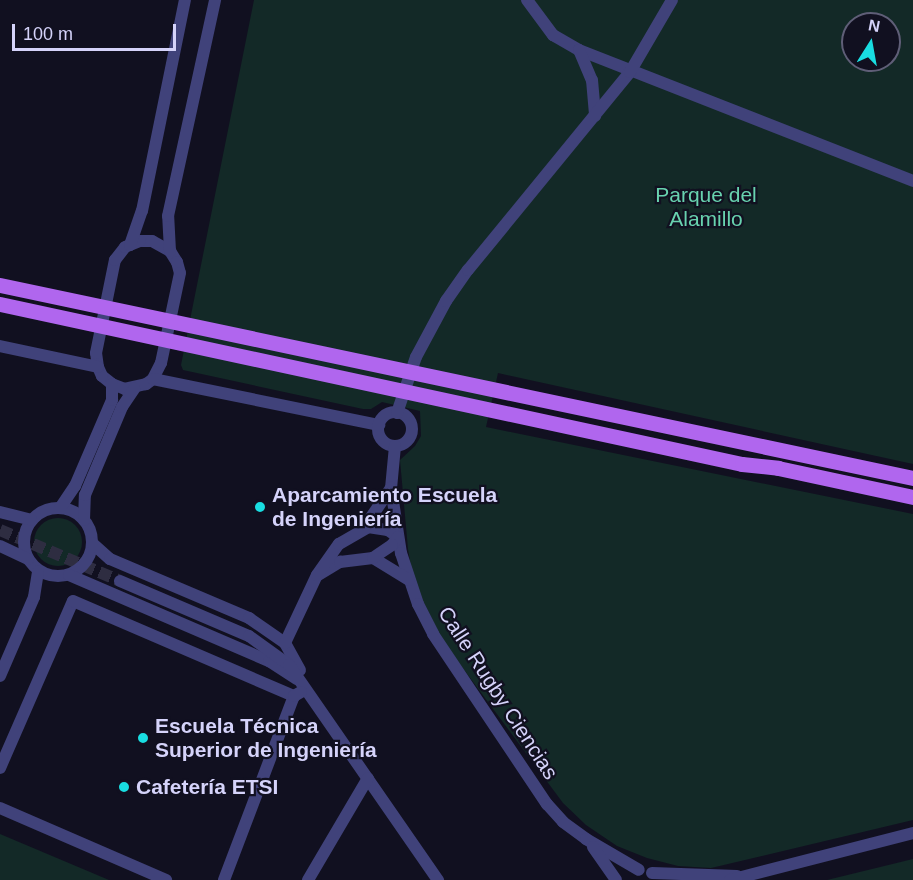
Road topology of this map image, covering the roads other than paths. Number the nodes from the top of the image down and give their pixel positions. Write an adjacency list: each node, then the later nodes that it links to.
1 (185, 0): 9 (street)
2 (214, 0): 10 (street)
3 (526, 0): 5 (street)
4 (672, 0): 6 (street)
5 (579, 50): 6 (street); 7 (street)
6 (630, 72): 7 (street); 8 (street)
7 (595, 116): 18 (street)
8 (913, 181)
9 (130, 245): 10 (street); 14 (street)
10 (170, 251): 15 (street)
11 (0, 285): 22 (main road)
12 (0, 303): 21 (main road)
13 (0, 346): 14 (street)
14 (98, 367): 16 (street)
15 (153, 379): 17 (street); 19 (street)
16 (112, 384): 17 (street); 26 (street)
17 (134, 389): 29 (street)
18 (397, 413): 19 (street); 20 (street)
19 (379, 425): 20 (street)
20 (395, 446): 23 (street, Calle Rugby Ciencias)
21 (742, 464): 24 (main road); 25 (main road)
22 (913, 478)
23 (391, 488): 30 (street); 32 (street, Calle Rugby Ciencias)
24 (913, 497)
25 (913, 505)
26 (60, 508): 28 (street); 29 (street)
27 (0, 512): 28 (street)
28 (31, 520): 36 (street)
29 (84, 520): 33 (street)
30 (363, 529): 31 (street); 32 (street)
31 (349, 536): 35 (street); 39 (street)
32 (398, 537): 35 (street); 40 (street, Calle Rugby Ciencias)
33 (92, 543): 38 (street); 42 (street)
34 (0, 546): 36 (street)
35 (368, 558): 39 (street); 40 (street)
36 (28, 559): 37 (street)
37 (38, 571): 38 (street); 43 (street)
38 (69, 575): 44 (street)
39 (317, 575): 42 (street)
40 (409, 580): 50 (street, Calle Rugby Ciencias)
41 (120, 581): 44 (street)
42 (285, 643): 44 (street)
43 (0, 676)
44 (304, 684): 45 (street); 47 (street)
45 (294, 696): 46 (street); 55 (street)
46 (0, 768)
47 (368, 778): 56 (street); 57 (street)
48 (0, 808): 54 (street)
49 (913, 833): 53 (street)
50 (586, 839): 51 (street); 58 (street)
51 (639, 870): 52 (street); 59 (street)
52 (655, 877): 53 (street)
53 (735, 878)
54 (166, 880)
55 (224, 880)
56 (308, 880)
57 (438, 880)
58 (616, 880)
59 (623, 880)

